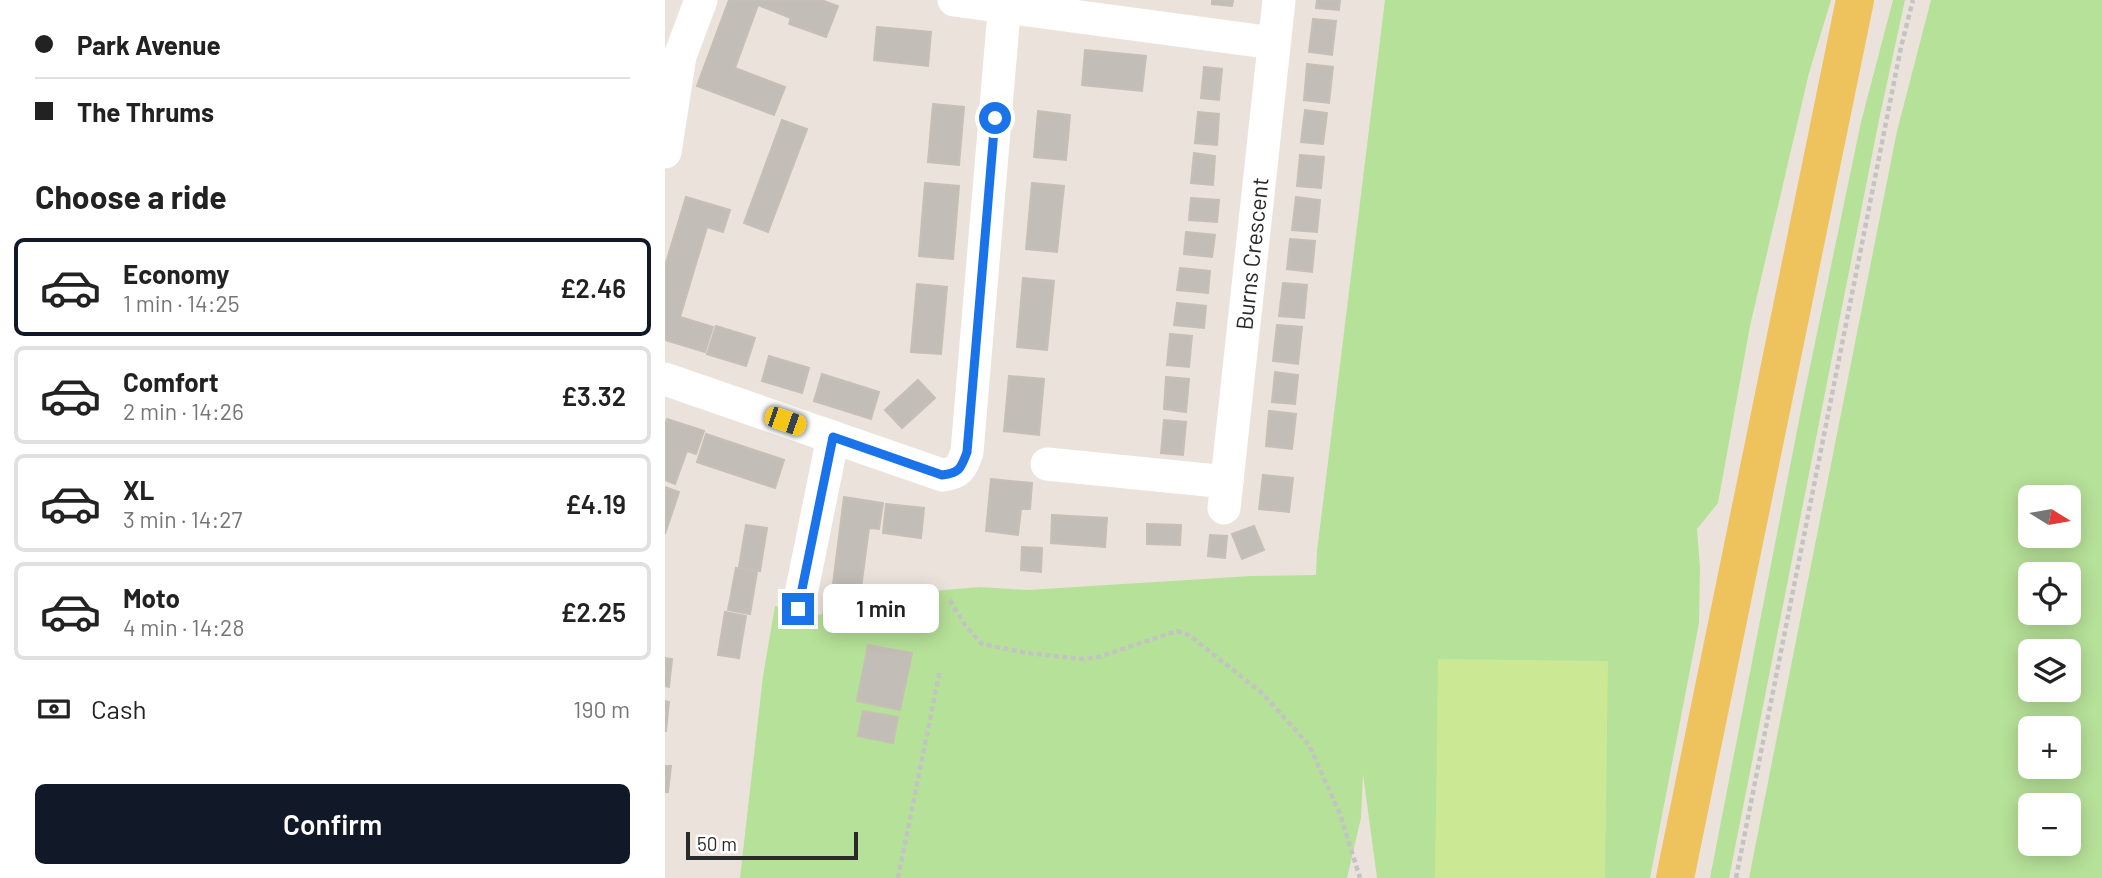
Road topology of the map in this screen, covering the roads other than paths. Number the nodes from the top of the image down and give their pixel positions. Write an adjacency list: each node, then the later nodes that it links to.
1 (701, 0): 7 (street)
2 (954, 0): 5 (street)
3 (1279, 0): 6 (street, Burns Crescent)
4 (1856, 0): 12 (main road)
5 (1005, 3): 6 (street); 9 (street)
6 (1273, 43): 10 (street, Burns Crescent)
7 (665, 152)
8 (665, 379): 9 (street)
9 (833, 437): 11 (street)
10 (1047, 464)
11 (798, 609)
12 (1675, 878)

